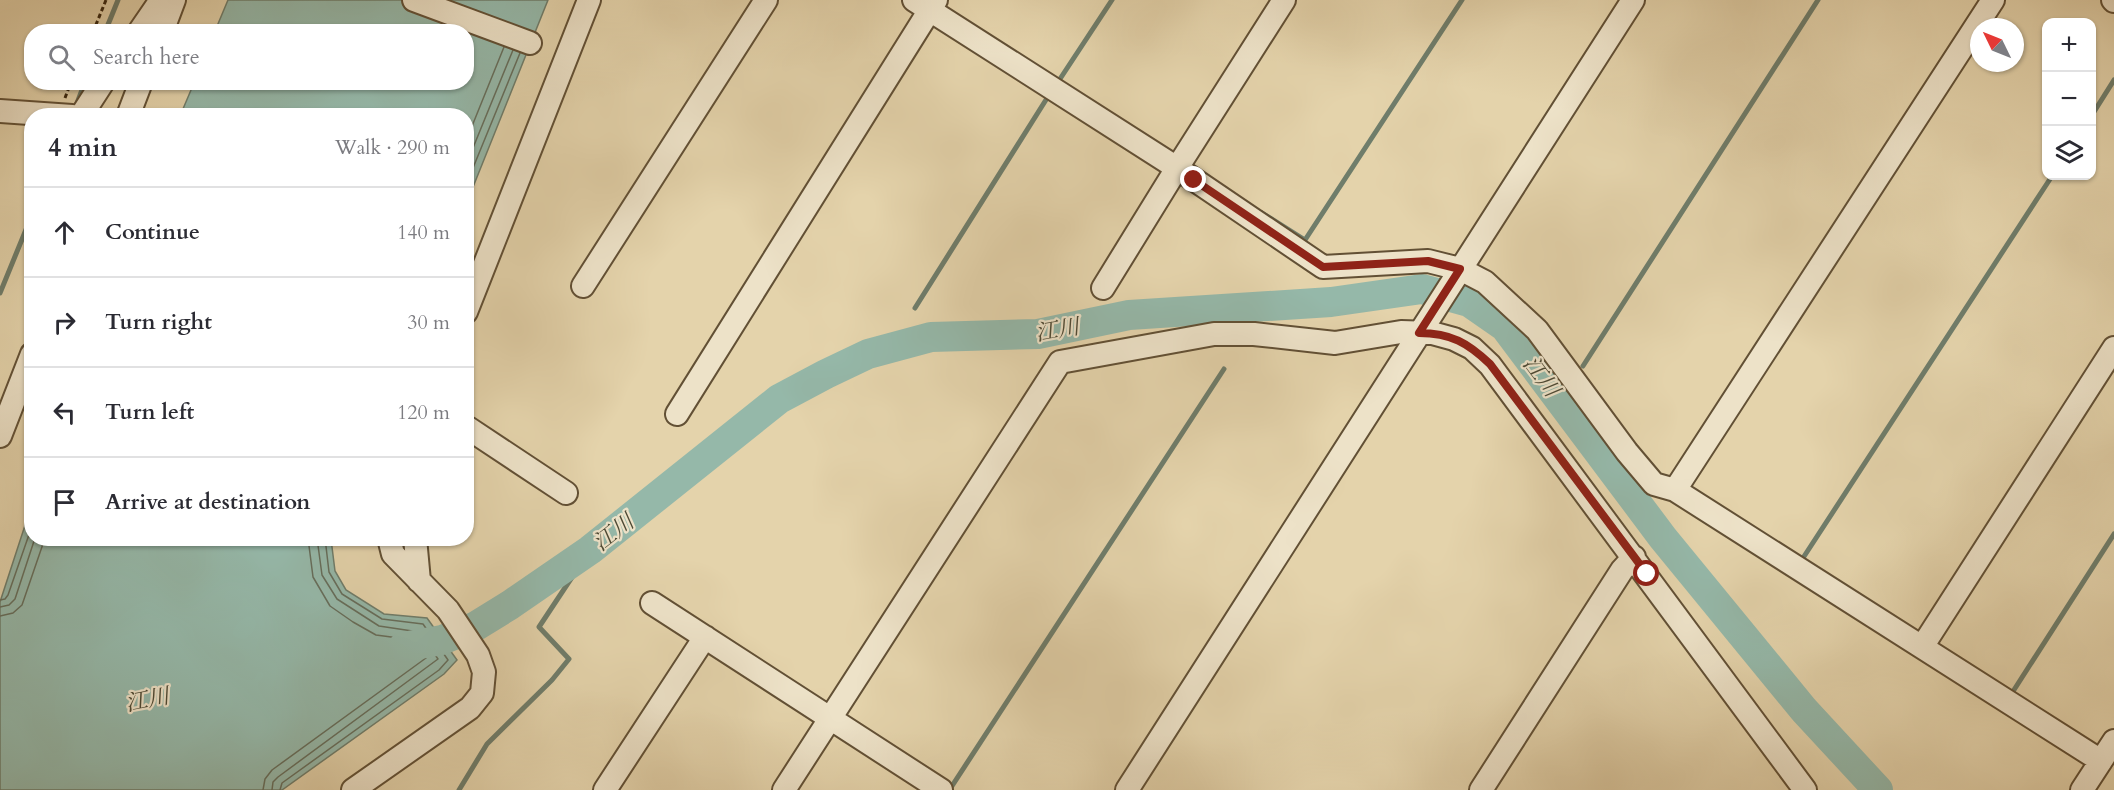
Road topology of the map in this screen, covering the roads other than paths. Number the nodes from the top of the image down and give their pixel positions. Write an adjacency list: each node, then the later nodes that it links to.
1 (161, 0): 10 (street)
2 (174, 0): 11 (street)
3 (414, 0): 12 (street)
4 (589, 0): 23 (street)
5 (766, 0): 21 (street)
6 (1284, 0): 19 (street)
7 (1632, 0): 20 (street)
8 (1993, 0): 30 (street)
9 (927, 3): 19 (street); 27 (street)
10 (144, 24)
11 (165, 24)
12 (530, 43)
13 (98, 90): 15 (street)
14 (138, 90): 16 (street)
15 (86, 108)
16 (131, 108)
17 (0, 111): 18 (street)
18 (24, 113)
19 (1177, 168): 20 (street); 22 (street)
20 (1458, 271): 24 (street); 30 (street)
21 (584, 286)
22 (1103, 288)
23 (474, 292)
24 (1422, 328): 34 (street); 39 (street); 46 (street)
25 (2114, 348): 38 (street)
26 (24, 374): 29 (street)
27 (677, 414)
28 (474, 432): 31 (street)
29 (0, 436)
30 (1675, 490): 38 (street)
31 (566, 493)
32 (391, 546): 35 (street)
33 (417, 546): 35 (street)
34 (1634, 556): 47 (street); 48 (street)
35 (419, 581): 42 (street)
36 (652, 603): 37 (street)
37 (705, 637): 39 (street); 43 (street)
38 (1922, 647): 41 (street)
39 (831, 719): 44 (street); 45 (street)
40 (2114, 741): 41 (street)
41 (2101, 761): 49 (street)
42 (352, 790)
43 (605, 790)
44 (784, 790)
45 (941, 790)
46 (1127, 790)
47 (1481, 790)
48 (1805, 790)
49 (2082, 790)

